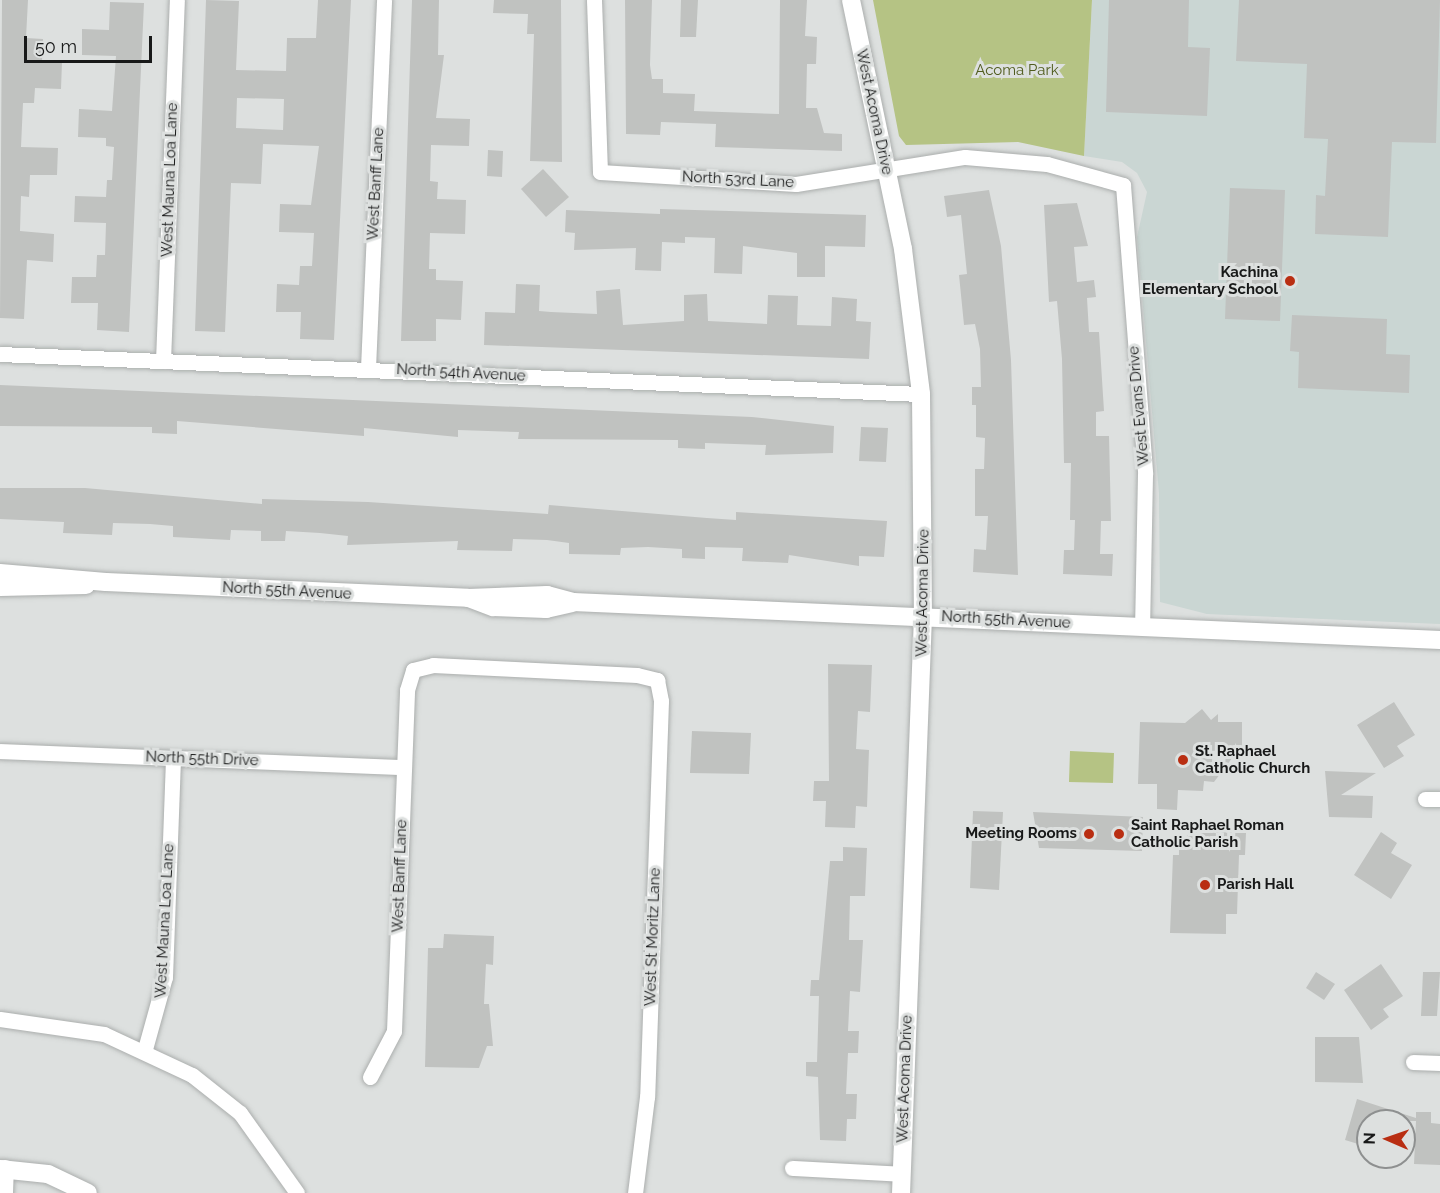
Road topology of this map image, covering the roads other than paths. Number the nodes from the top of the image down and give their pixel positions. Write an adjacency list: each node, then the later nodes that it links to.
1 (177, 0): 8 (street, West Mauna Loa Lane)
2 (384, 0): 9 (street, West Banff Lane)
3 (594, 0): 5 (street, North 53rd Lane)
4 (851, 0): 5 (street, West Acoma Drive)
5 (886, 170): 6 (street, North 53rd Lane); 10 (street, West Acoma Drive)
6 (1123, 184): 15 (street, West Evans Drive)
7 (0, 354): 8 (street, North 54th Avenue)
8 (163, 361): 9 (street, North 54th Avenue)
9 (368, 368): 10 (street, North 54th Avenue)
10 (921, 394): 14 (street, West Acoma Drive)
11 (0, 573): 12 (street, North 55th Avenue)
12 (106, 582): 13 (street, North 55th Avenue); 14 (street, North 55th Avenue)
13 (0, 587)
14 (923, 616): 15 (street, North 55th Avenue); 28 (street, West Acoma Drive)
15 (1142, 627): 16 (street, North 55th Avenue)
16 (1440, 640)
17 (413, 670): 20 (street, West Banff Lane); 32 (street, West St Moritz Lane)
18 (0, 751): 19 (street, North 55th Drive)
19 (173, 758): 20 (street, North 55th Drive); 22 (street, West Mauna Loa Lane)
20 (404, 767): 25 (street, West Banff Lane)
21 (0, 1019): 22 (street)
22 (145, 1049): 31 (street)
23 (1413, 1062): 24 (street)
24 (1440, 1064)
25 (370, 1077)
26 (792, 1168): 28 (street)
27 (2, 1169): 29 (street); 30 (street)
28 (902, 1173): 33 (street, West Acoma Drive)
29 (4, 1193)
30 (88, 1193)
31 (297, 1193)
32 (635, 1193)
33 (901, 1193)

